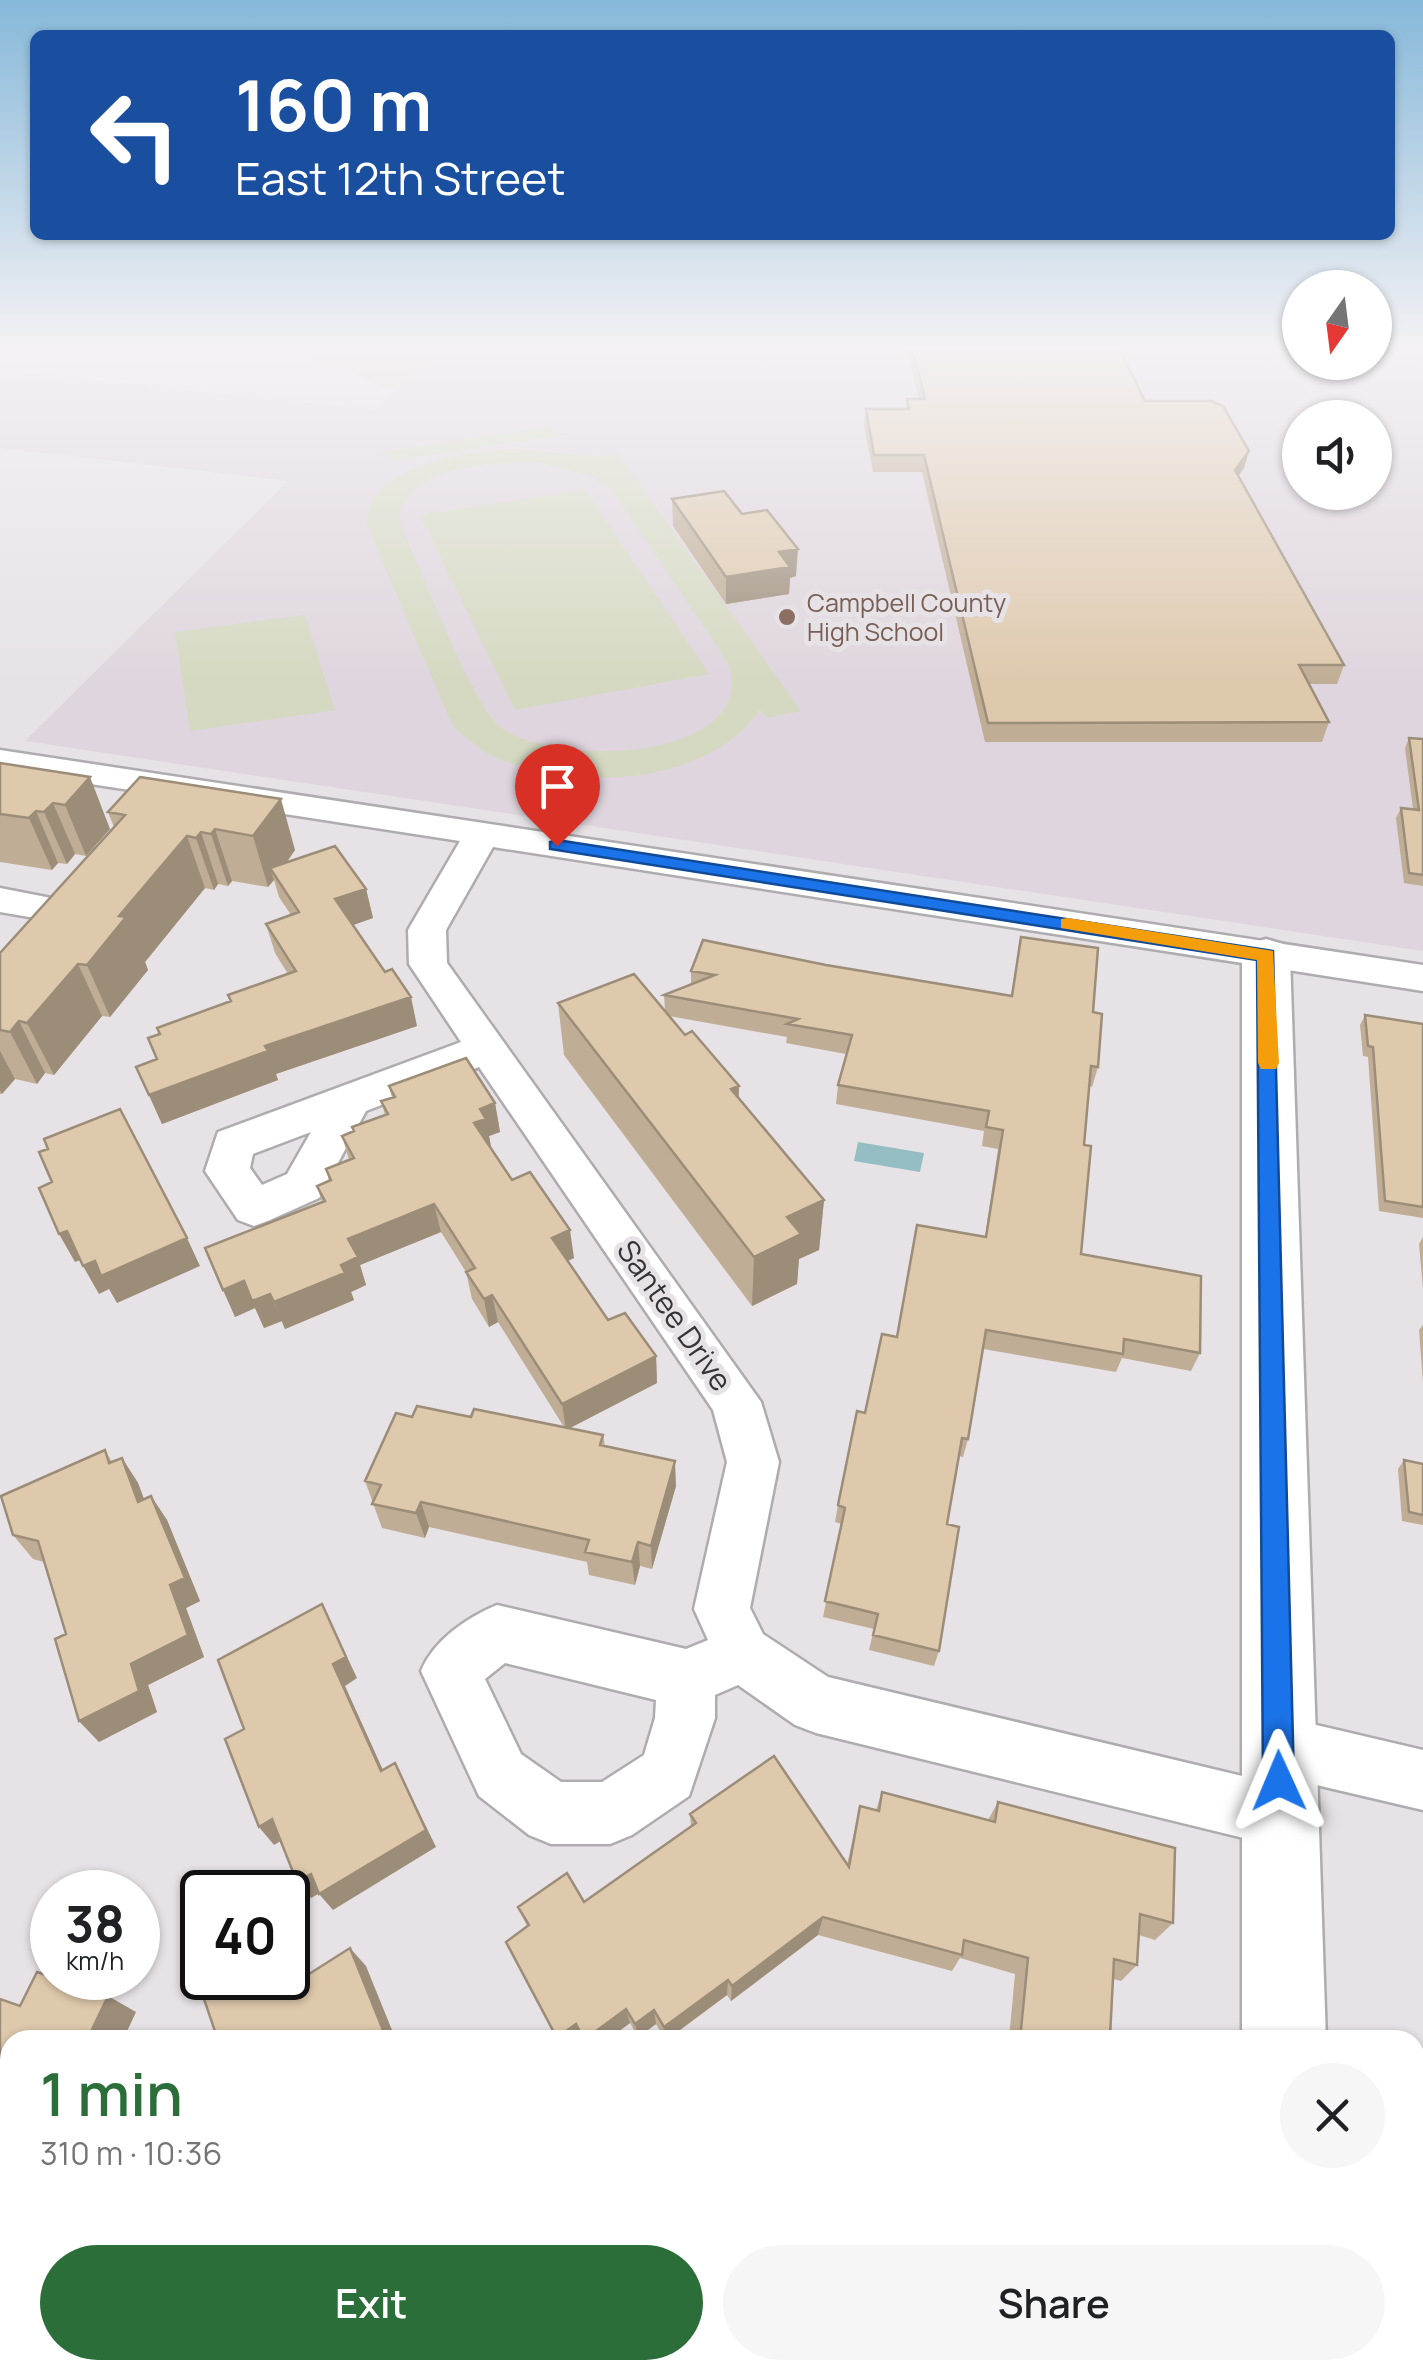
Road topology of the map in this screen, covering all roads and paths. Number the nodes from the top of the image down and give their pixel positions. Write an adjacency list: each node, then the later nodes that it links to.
1 (0, 760): 2 (street)
2 (482, 834): 5 (street); 7 (street, Santee Drive)
3 (0, 900): 4 (street)
4 (39, 940)
5 (1266, 955): 6 (street); 11 (street)
6 (1423, 978)
7 (486, 1050): 8 (street); 9 (street, Santee Drive)
8 (349, 1102)
9 (743, 1654): 10 (street); 13 (street)
10 (686, 1678)
11 (1278, 1746): 12 (street); 13 (street)
12 (1423, 1780)
13 (1280, 1816): 14 (street)
14 (1284, 2030)

